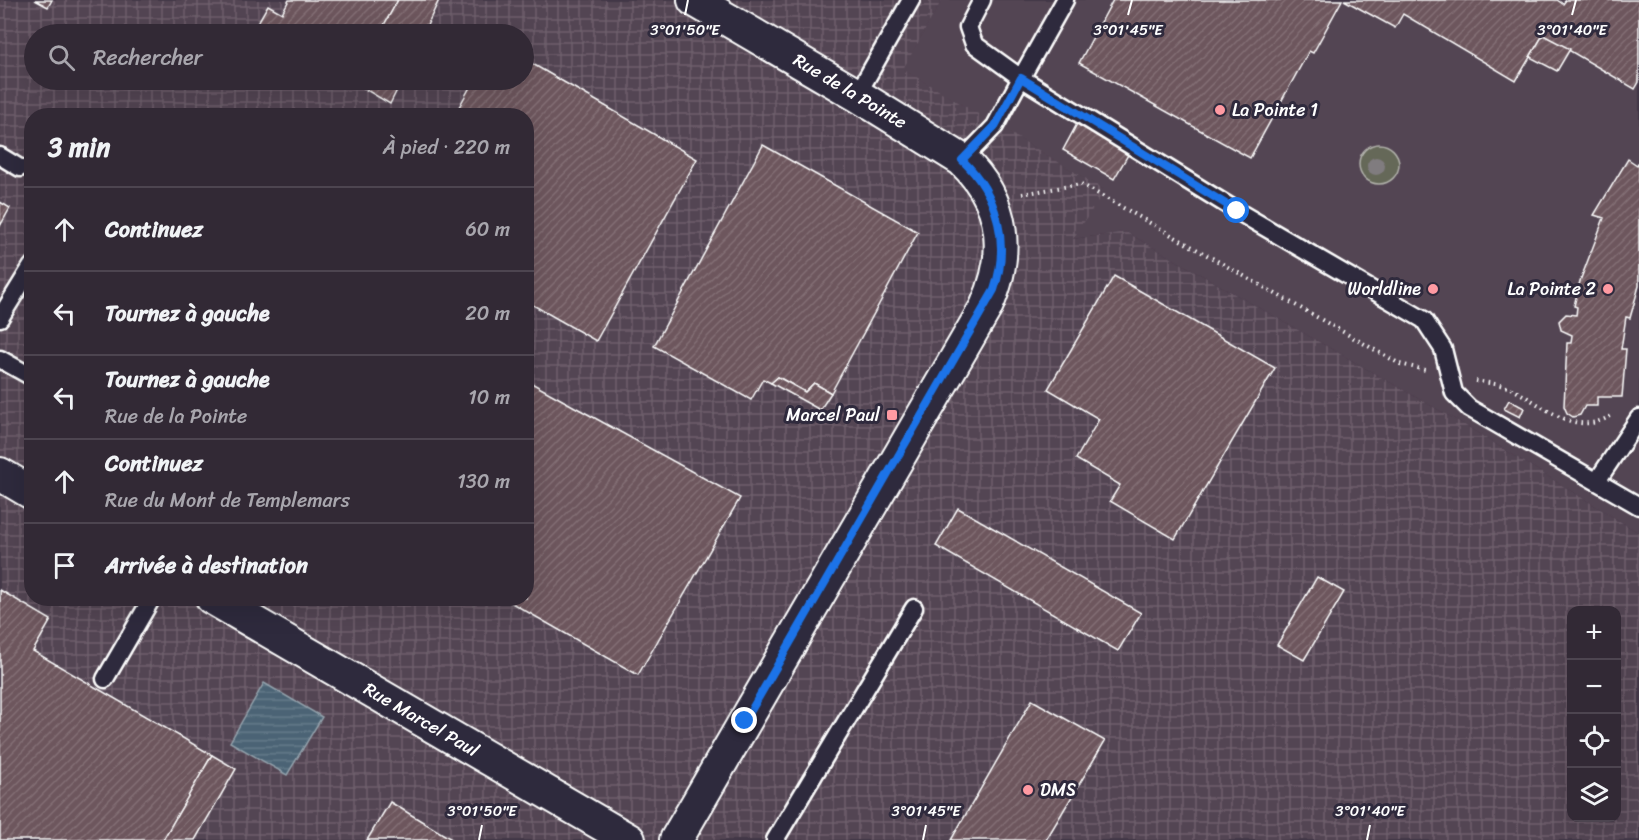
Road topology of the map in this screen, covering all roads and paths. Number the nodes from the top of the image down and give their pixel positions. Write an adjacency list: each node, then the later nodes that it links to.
1 (694, 0): 6 (street, Rue de la Pointe)
2 (911, 0): 6 (lane)
3 (982, 0): 5 (lane)
4 (1065, 0): 5 (lane)
5 (1021, 78): 8 (lane); 15 (lane)
6 (857, 95): 8 (street, Rue de la Pointe)
7 (0, 156): 9 (lane)
8 (962, 160): 10 (street, Rue de la Pointe)
9 (20, 168)
10 (991, 199): 15 (path); 27 (street, Rue de la Pointe)
11 (24, 279): 12 (lane)
12 (0, 318)
13 (0, 359): 14 (lane)
14 (24, 372)
15 (1447, 375): 16 (path); 19 (lane)
16 (1621, 409)
17 (1639, 418): 19 (lane)
18 (0, 474): 20 (street)
19 (1597, 481): 21 (lane)
20 (24, 488)
21 (1639, 506)
22 (147, 606): 25 (lane)
23 (226, 606): 26 (street, Rue Marcel Paul)
24 (914, 608): 28 (lane)
25 (105, 679)
26 (629, 840)
27 (676, 840)
28 (775, 840)

